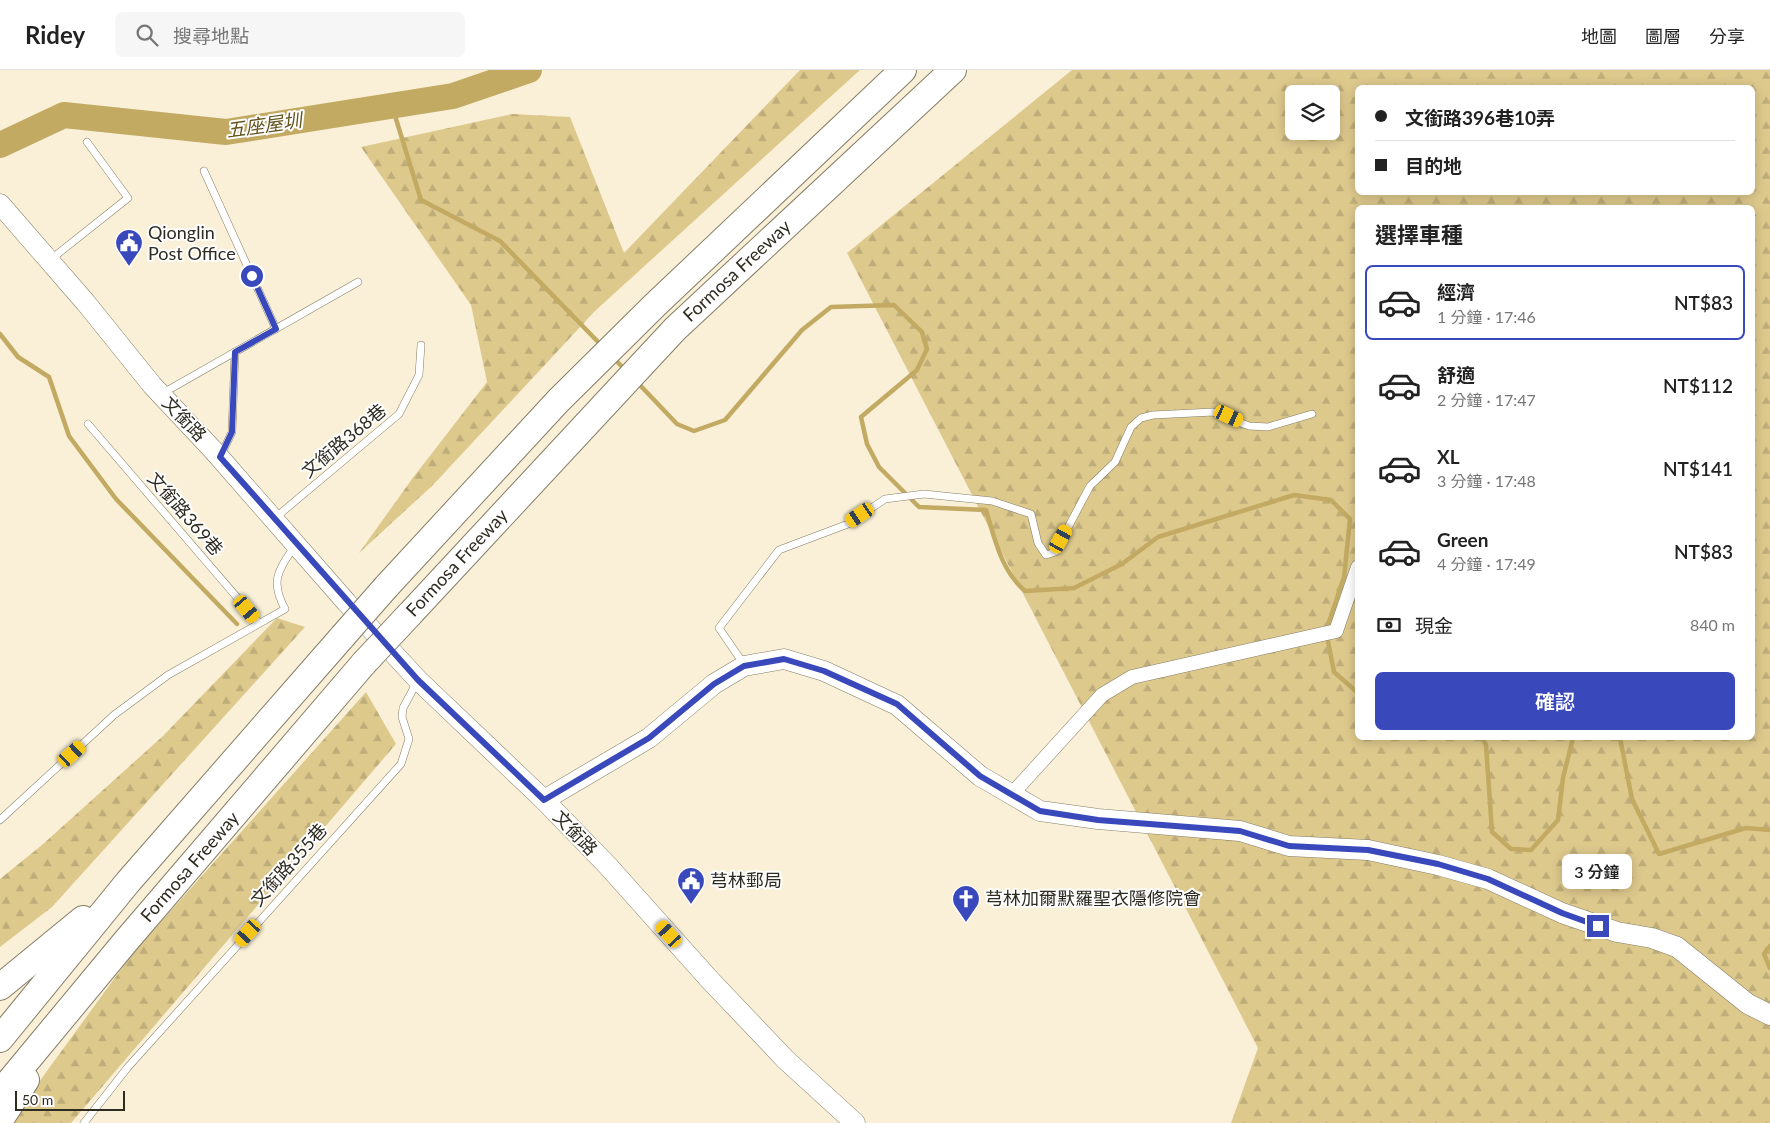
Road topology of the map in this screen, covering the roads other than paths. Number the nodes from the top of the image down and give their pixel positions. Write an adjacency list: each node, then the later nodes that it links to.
1 (903, 70): 24 (highway, Formosa Freeway, bridge)
2 (953, 70): 25 (highway, Formosa Freeway, bridge)
3 (87, 142): 6 (lane)
4 (204, 171): 8 (lane)
5 (0, 204): 6 (street, 文銜路)
6 (50, 260): 11 (street, 文銜路)
7 (358, 282): 8 (lane)
8 (276, 329): 10 (lane)
9 (421, 345): 15 (lane, 文銜路368巷)
10 (235, 352): 11 (lane); 14 (lane)
11 (160, 394): 14 (street, 文銜路)
12 (1312, 414): 19 (lane)
13 (88, 424): 18 (lane, 文銜路369巷)
14 (220, 457): 15 (street, 文銜路)
15 (274, 519): 16 (street, 文銜路)
16 (297, 544): 18 (lane); 20 (street, 文銜路)
17 (1355, 577): 21 (street)
18 (259, 624): 23 (lane)
19 (744, 666): 21 (street); 22 (street)
20 (418, 680): 22 (street, 文銜路); 31 (lane, 文銜路355巷)
21 (1012, 794): 27 (street)
22 (544, 800): 32 (street, 文銜路)
23 (0, 820)
24 (128, 882): 26 (highway); 28 (highway, Formosa Freeway)
25 (126, 941): 29 (highway, Formosa Freeway); 30 (highway)
26 (0, 987)
27 (1770, 1015)
28 (0, 1039)
29 (0, 1093)
30 (0, 1120)
31 (84, 1123)
32 (855, 1123)

